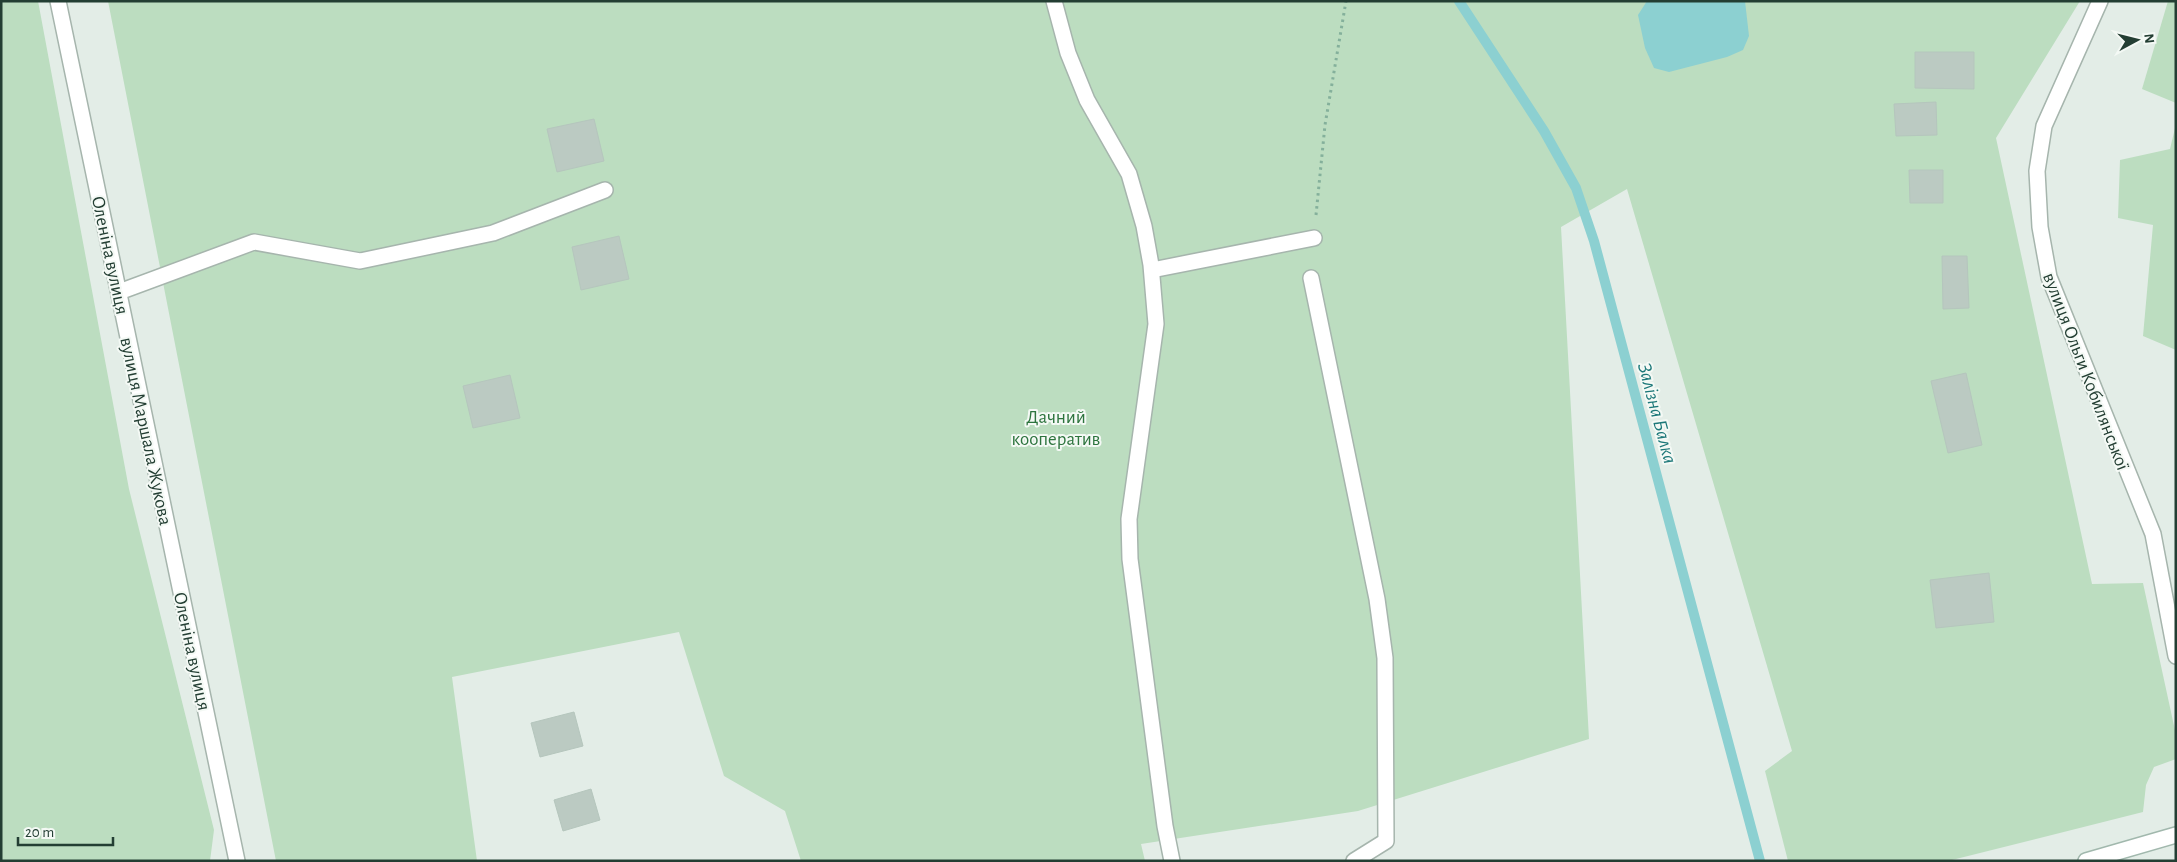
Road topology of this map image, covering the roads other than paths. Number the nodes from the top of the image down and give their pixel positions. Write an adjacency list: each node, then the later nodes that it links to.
1 (58, 1): 8 (street, вулиця Маршала Жукова)
2 (1054, 1): 6 (street)
3 (2100, 1): 9 (street, вулиця Ольги Кобилянської)
4 (605, 190): 8 (street)
5 (1314, 238): 6 (street)
6 (1152, 270): 12 (street)
7 (1311, 278): 13 (street)
8 (119, 292): 11 (street, вулиця Маршала Жукова)
9 (2176, 656)
10 (2176, 835): 14 (street)
11 (237, 861)
12 (1172, 861)
13 (1354, 861)
14 (2086, 861)

